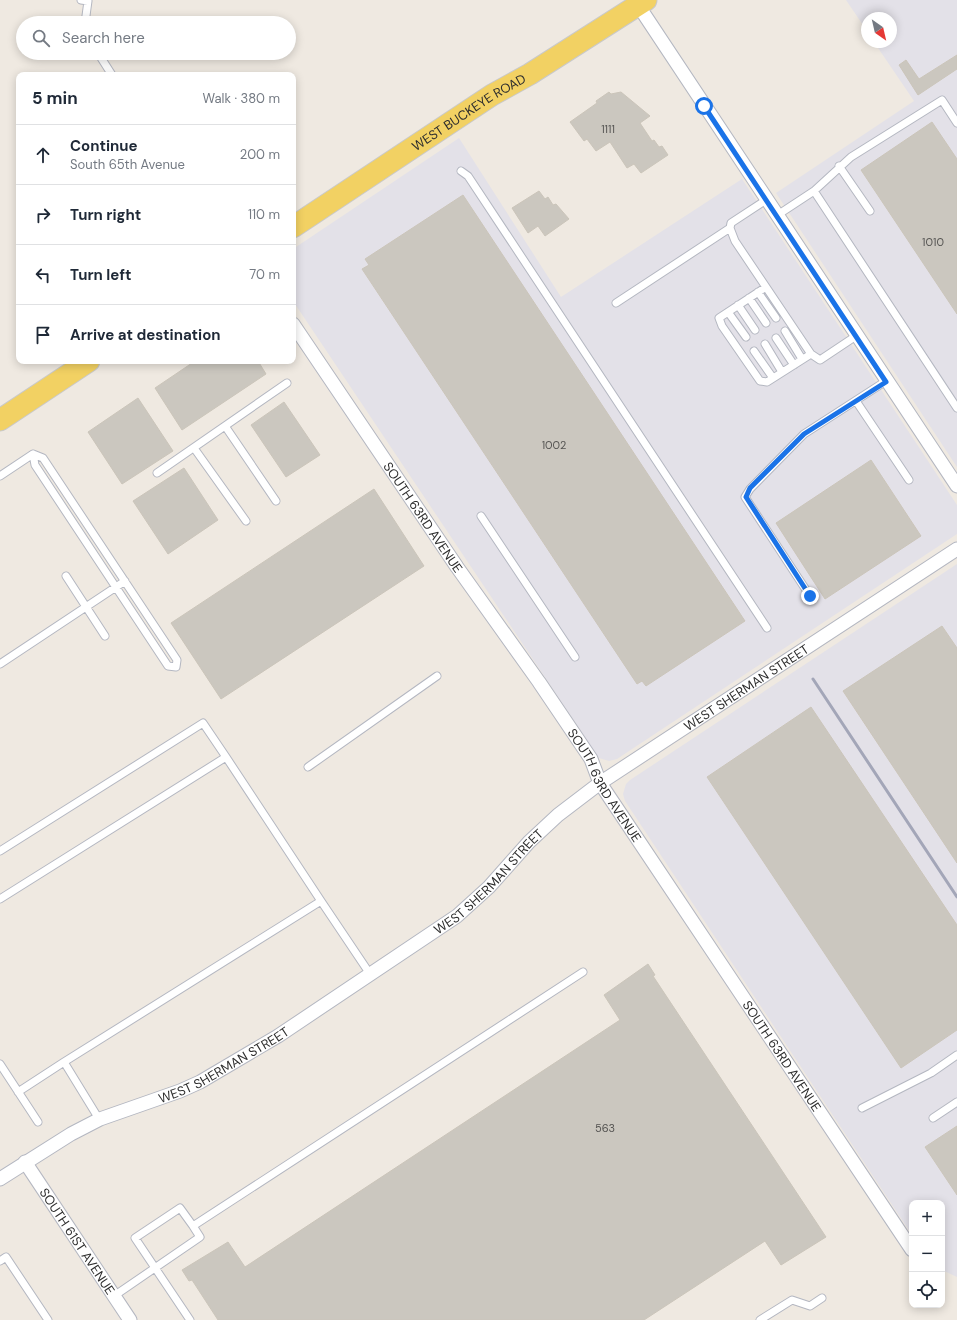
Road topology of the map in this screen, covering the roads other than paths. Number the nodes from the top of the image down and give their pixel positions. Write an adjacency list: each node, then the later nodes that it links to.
1 (81, 0): 3 (lane)
2 (642, 3): 10 (street); 13 (main road, WEST BUCKEYE ROAD)
3 (86, 16)
4 (102, 60): 5 (lane)
5 (110, 72)
6 (957, 123): 7 (lane)
7 (839, 166): 9 (lane); 11 (lane)
8 (461, 171): 58 (lane)
9 (814, 191): 12 (lane); 40 (lane)
10 (766, 200): 12 (street); 14 (lane)
11 (870, 211)
12 (776, 216): 26 (street)
13 (296, 225)
14 (730, 228): 15 (lane); 18 (lane)
15 (766, 287): 16 (lane); 31 (lane)
16 (758, 292): 17 (lane); 21 (lane)
17 (749, 298): 19 (lane); 22 (lane)
18 (616, 304)
19 (738, 305): 20 (lane); 24 (lane)
20 (728, 312): 27 (lane); 36 (lane)
21 (776, 318)
22 (766, 322)
23 (296, 328): 65 (street, SOUTH 63RD AVENUE)
24 (755, 330)
25 (785, 331): 32 (lane)
26 (856, 336): 31 (lane); 37 (street)
27 (746, 337)
28 (776, 338): 34 (lane)
29 (765, 344): 35 (lane)
30 (754, 351): 36 (lane)
31 (811, 354): 32 (lane)
32 (802, 359): 34 (lane)
33 (84, 364): 41 (main road)
34 (794, 364): 35 (lane)
35 (782, 372): 36 (lane)
36 (773, 378)
37 (886, 382): 39 (lane); 48 (street)
38 (287, 383): 42 (lane)
39 (856, 401): 47 (lane); 56 (lane)
40 (957, 408)
41 (0, 420)
42 (225, 426): 43 (lane); 49 (lane)
43 (194, 448): 45 (lane); 51 (lane)
44 (32, 454): 46 (lane); 54 (lane); 55 (lane)
45 (157, 473)
46 (0, 476)
47 (909, 480)
48 (957, 486)
49 (276, 501)
50 (481, 516): 60 (lane)
51 (246, 521)
52 (957, 549): 65 (street, WEST SHERMAN STREET)
53 (66, 576): 57 (lane)
54 (125, 581): 55 (lane); 55 (lane)
55 (116, 587): 57 (lane)
56 (810, 596)
57 (86, 607): 59 (lane); 61 (lane)
58 (767, 628)
59 (105, 636)
60 (575, 658)
61 (0, 664)
62 (437, 676): 64 (lane)
63 (226, 756): 66 (lane); 67 (lane); 68 (lane)
64 (308, 767)
65 (600, 784): 70 (street, WEST SHERMAN STREET); 83 (street, SOUTH 63RD AVENUE)
66 (0, 851)
67 (0, 899)
68 (321, 901): 70 (lane); 72 (lane)
69 (583, 972): 82 (lane)
70 (370, 974): 78 (street, WEST SHERMAN STREET)
71 (957, 1055): 76 (lane)
72 (64, 1062): 74 (lane); 78 (lane)
73 (0, 1064): 74 (lane)
74 (18, 1092): 79 (lane)
75 (957, 1102): 77 (lane)
76 (862, 1108)
77 (933, 1118)
78 (100, 1119): 80 (street, WEST SHERMAN STREET)
79 (38, 1122)
80 (25, 1162): 81 (street, WEST SHERMAN STREET); 86 (street, SOUTH 61ST AVENUE)
81 (1, 1175)
82 (193, 1226): 85 (lane); 85 (lane)
83 (909, 1246)
84 (0, 1262): 88 (lane)
85 (155, 1268): 86 (lane); 90 (lane)
86 (114, 1296): 89 (street, SOUTH 61ST AVENUE)
87 (822, 1298): 91 (lane)
88 (48, 1320)
89 (130, 1320)
90 (190, 1320)
91 (760, 1320)

